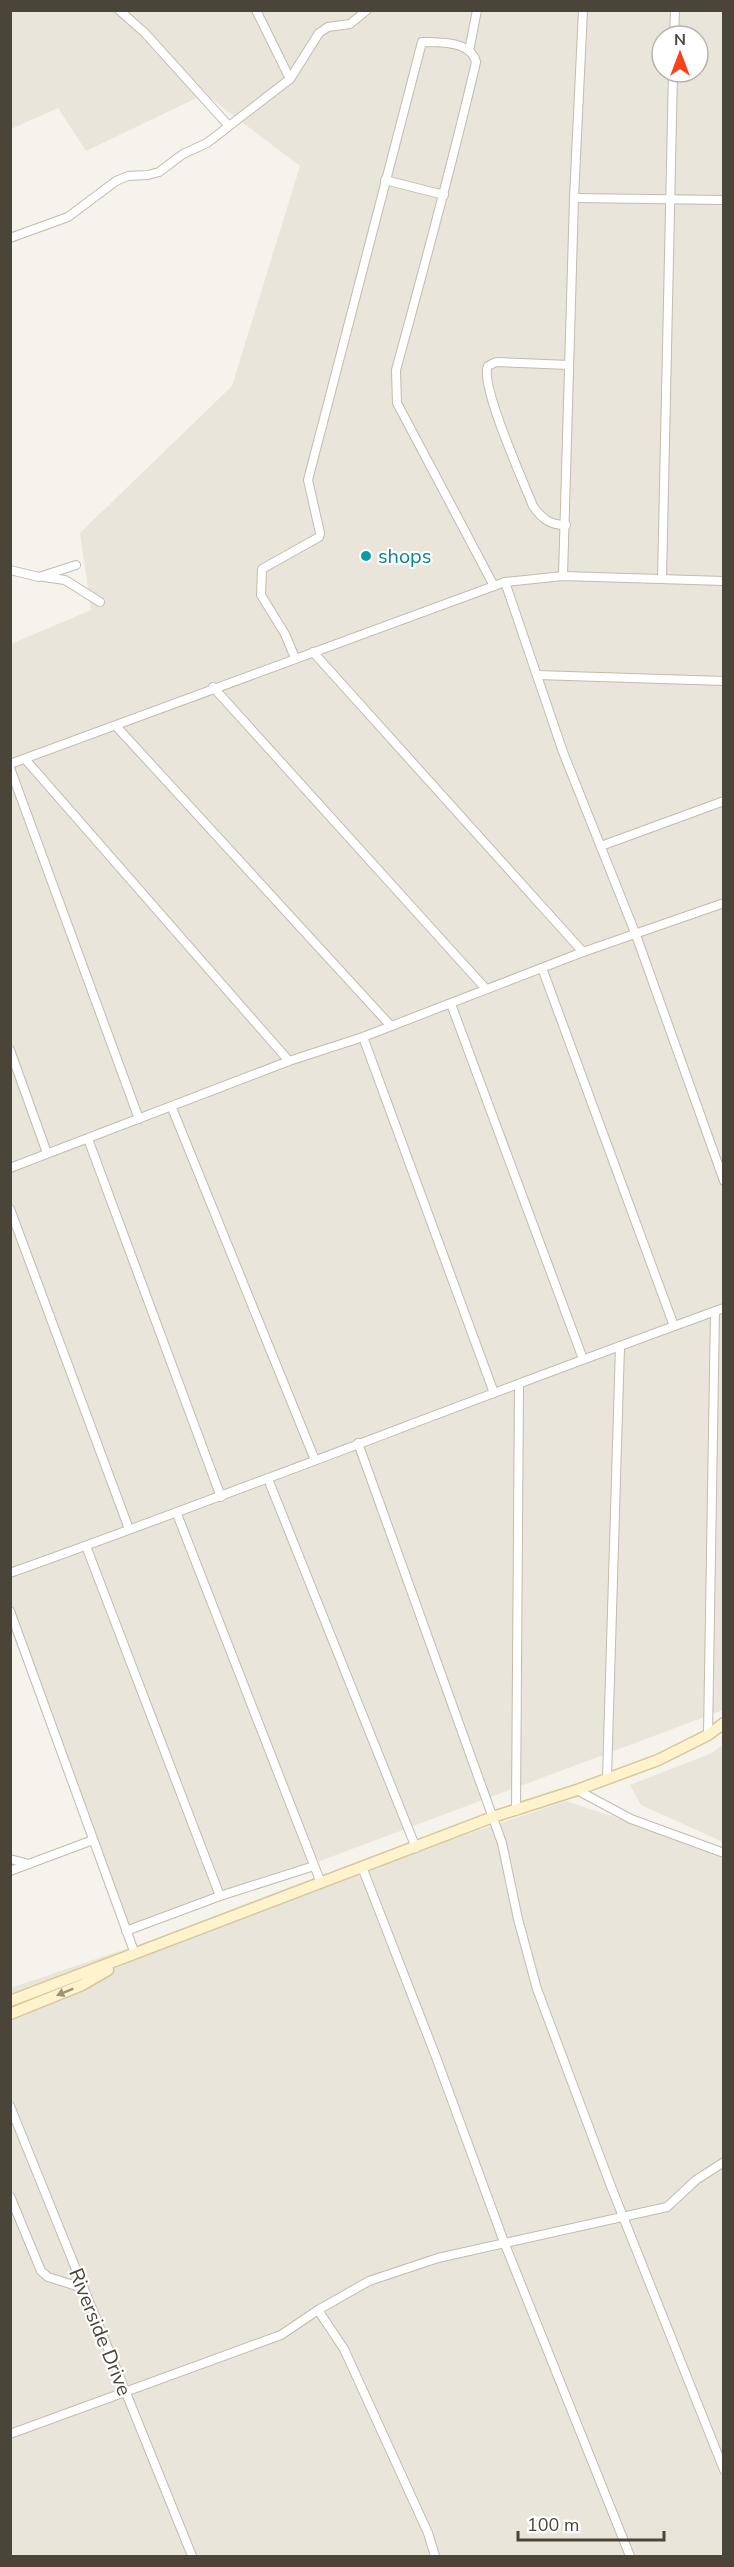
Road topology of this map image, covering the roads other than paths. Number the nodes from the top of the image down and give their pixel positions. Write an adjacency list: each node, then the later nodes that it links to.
1 (119, 10): 9 (street)
2 (256, 10): 7 (street)
3 (367, 10): 7 (street)
4 (477, 10): 6 (street)
5 (583, 10): 12 (street)
6 (469, 51): 10 (street); 11 (street)
7 (290, 79): 9 (street)
8 (673, 84): 13 (street)
9 (228, 125): 15 (street)
10 (385, 180): 11 (street); 28 (street)
11 (444, 195): 25 (street)
12 (574, 198): 13 (street); 16 (street)
13 (670, 198): 14 (street); 22 (street)
14 (723, 200)
15 (10, 238)
16 (569, 364): 17 (street); 17 (street)
17 (566, 525): 20 (street)
18 (76, 565): 21 (street)
19 (10, 570): 21 (street)
20 (563, 576): 22 (street); 24 (street)
21 (39, 577): 26 (street)
22 (663, 579): 23 (street)
23 (723, 581)
24 (505, 582): 25 (street); 29 (street)
25 (494, 586): 27 (street)
26 (100, 602)
27 (313, 652): 28 (street); 39 (street)
28 (295, 658): 31 (street)
29 (537, 675): 30 (street); 36 (street)
30 (723, 681)
31 (213, 687): 32 (street); 41 (street)
32 (116, 726): 33 (street); 43 (street)
33 (25, 759): 34 (street); 46 (street)
34 (10, 766): 48 (street)
35 (723, 801): 36 (street)
36 (601, 846): 38 (street)
37 (723, 903): 38 (street)
38 (636, 935): 39 (street); 52 (street)
39 (583, 952): 40 (street)
40 (542, 969): 41 (street); 56 (street)
41 (486, 989): 42 (street)
42 (451, 1004): 43 (street); 58 (street)
43 (390, 1025): 44 (street)
44 (363, 1037): 46 (street); 60 (street)
45 (10, 1050): 50 (street)
46 (289, 1061): 47 (street)
47 (172, 1108): 48 (street); 62 (street)
48 (139, 1119): 49 (street)
49 (88, 1139): 50 (street); 64 (street)
50 (47, 1153): 51 (street)
51 (10, 1168)
52 (723, 1181)
53 (10, 1209): 66 (street)
54 (723, 1308): 55 (street)
55 (715, 1311): 56 (street); 71 (street)
56 (674, 1326): 57 (street)
57 (620, 1346): 58 (street); 72 (street)
58 (583, 1359): 59 (street)
59 (519, 1386): 60 (street); 74 (street)
60 (494, 1393): 61 (street)
61 (358, 1443): 62 (street); 75 (street)
62 (315, 1460): 63 (street)
63 (268, 1479): 64 (street); 77 (street)
64 (220, 1497): 65 (street)
65 (177, 1514): 66 (street); 81 (street)
66 (129, 1529): 67 (street)
67 (86, 1546): 68 (street); 85 (street)
68 (10, 1573)
69 (10, 1611): 76 (street)
70 (723, 1723): 71 (street)
71 (708, 1735): 72 (street)
72 (607, 1777): 73 (street)
73 (577, 1790): 74 (street); 78 (street)
74 (516, 1810): 75 (street)
75 (494, 1817): 77 (street); 93 (street)
76 (93, 1840): 80 (street); 86 (street)
77 (416, 1848): 82 (street)
78 (723, 1853)
79 (10, 1859): 80 (street)
80 (30, 1864): 83 (street)
81 (314, 1866): 84 (street); 85 (street)
82 (362, 1867): 84 (street); 94 (street)
83 (10, 1871)
84 (321, 1883): 87 (street)
85 (220, 1896): 86 (street)
86 (126, 1931): 87 (street)
87 (135, 1954): 88 (street); 89 (street, one-way to 89)
88 (10, 2001)
89 (10, 2014)
90 (10, 2106): 95 (street, Riverside Drive)
91 (723, 2162): 93 (street)
92 (10, 2196): 95 (street)
93 (624, 2218): 94 (street); 99 (street)
94 (504, 2242): 96 (street); 102 (street)
95 (83, 2288): 97 (street, Riverside Drive)
96 (318, 2310): 97 (street); 101 (street)
97 (125, 2392): 98 (street); 100 (street, Riverside Drive)
98 (10, 2434)
99 (723, 2470)
100 (192, 2556)
101 (435, 2556)
102 (630, 2556)

